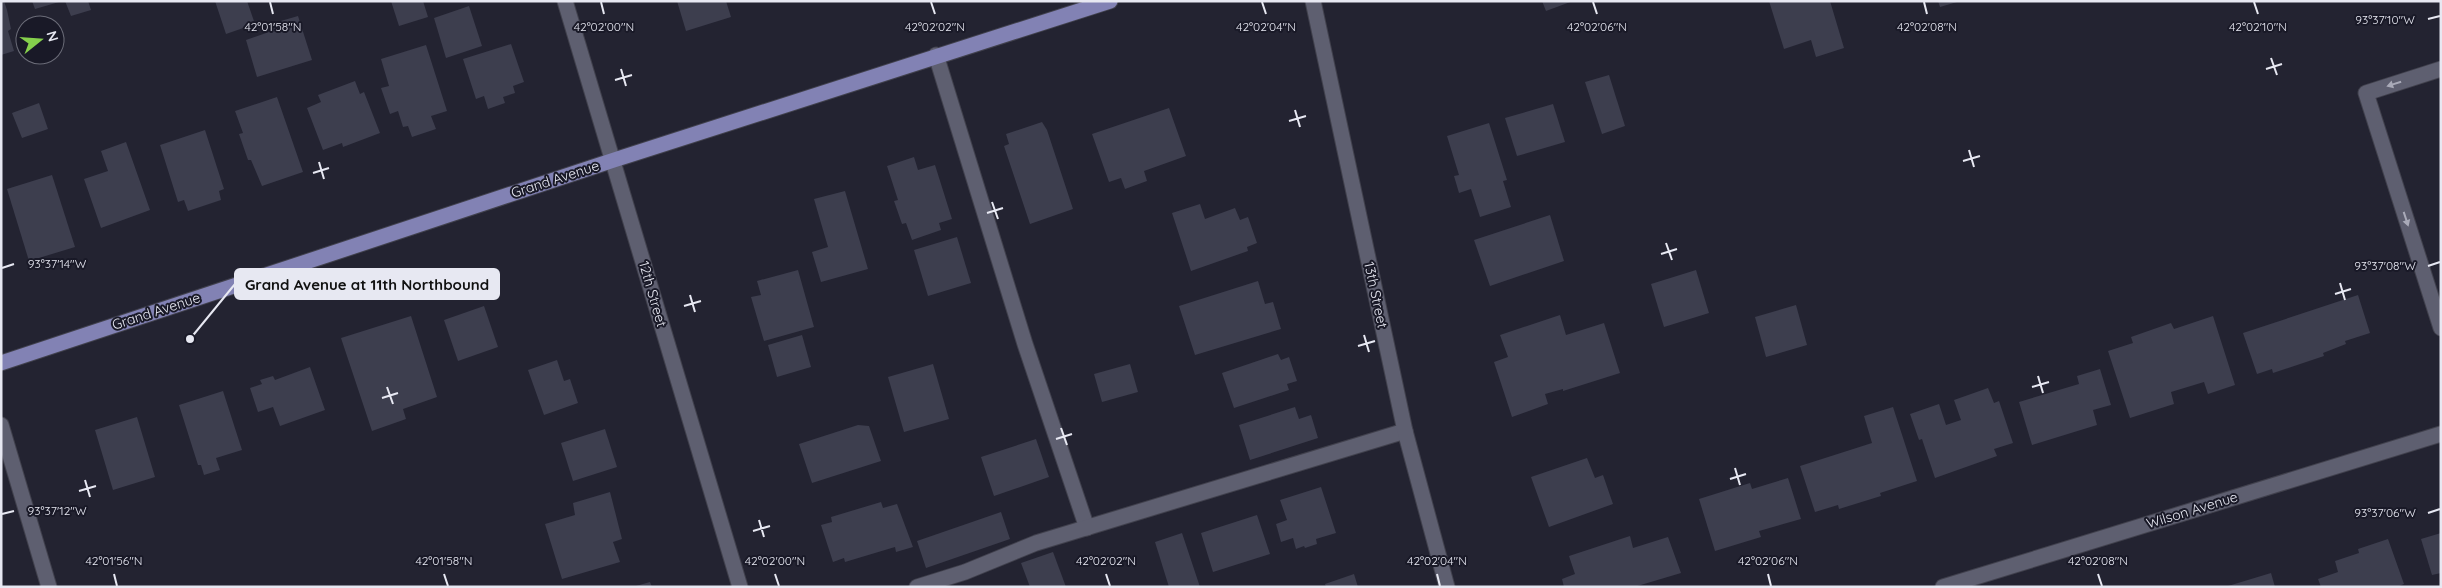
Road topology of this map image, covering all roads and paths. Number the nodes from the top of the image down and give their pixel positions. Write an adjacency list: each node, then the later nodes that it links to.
1 (565, 1): 6 (street, 12th Street)
2 (1110, 1): 4 (main road, Grand Avenue)
3 (1313, 1): 10 (street, 13th Street)
4 (936, 55): 6 (main road, Grand Avenue); 12 (street)
5 (2441, 69): 7 (street, one-way to 7)
6 (614, 160): 8 (main road, Grand Avenue); 14 (street, 12th Street)
7 (2441, 328)
8 (1, 363)
9 (1, 425): 13 (street)
10 (1405, 431): 12 (street); 16 (street, 13th Street)
11 (2441, 434): 17 (street, Wilson Avenue)
12 (1087, 528): 15 (street)
13 (49, 587)
14 (740, 587)
15 (917, 587)
16 (1447, 587)
17 (1942, 587)

